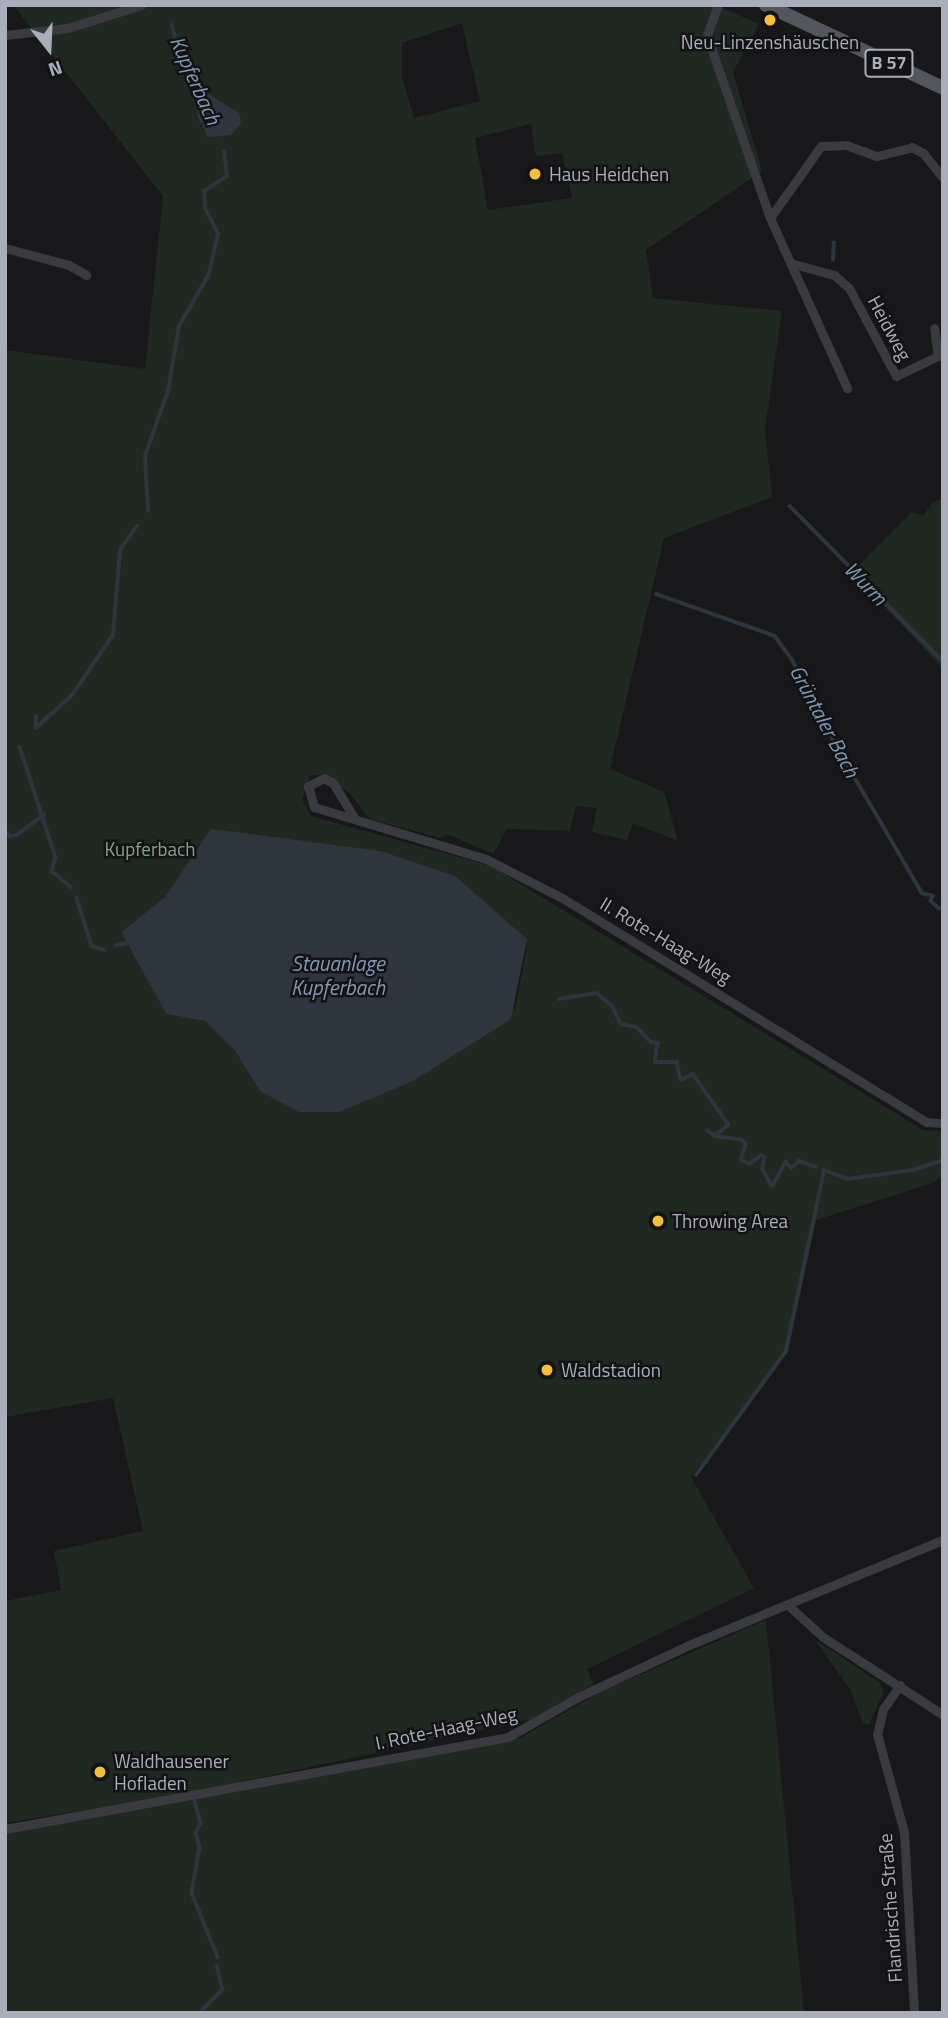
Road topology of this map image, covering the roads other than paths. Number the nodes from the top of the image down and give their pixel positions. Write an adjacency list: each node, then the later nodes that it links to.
1 (141, 5): 4 (street)
2 (718, 5): 7 (street)
3 (766, 5): 5 (main road, B 57)
4 (5, 34)
5 (943, 88)
6 (943, 177): 7 (street)
7 (770, 218): 9 (street)
8 (5, 247): 10 (street)
9 (790, 263): 11 (street, Heidweg); 12 (street)
10 (86, 275)
11 (934, 328)
12 (846, 388)
13 (355, 819): 13 (street, II. Rote-Haag-Weg); 14 (street, II. Rote-Haag-Weg)
14 (943, 1123)
15 (943, 1540): 16 (street, I. Rote-Haag-Weg)
16 (789, 1606): 17 (street); 19 (street, I. Rote-Haag-Weg)
17 (900, 1685): 18 (street); 20 (street, Flandrische Straße)
18 (943, 1715)
19 (5, 1829)
20 (914, 2013)

